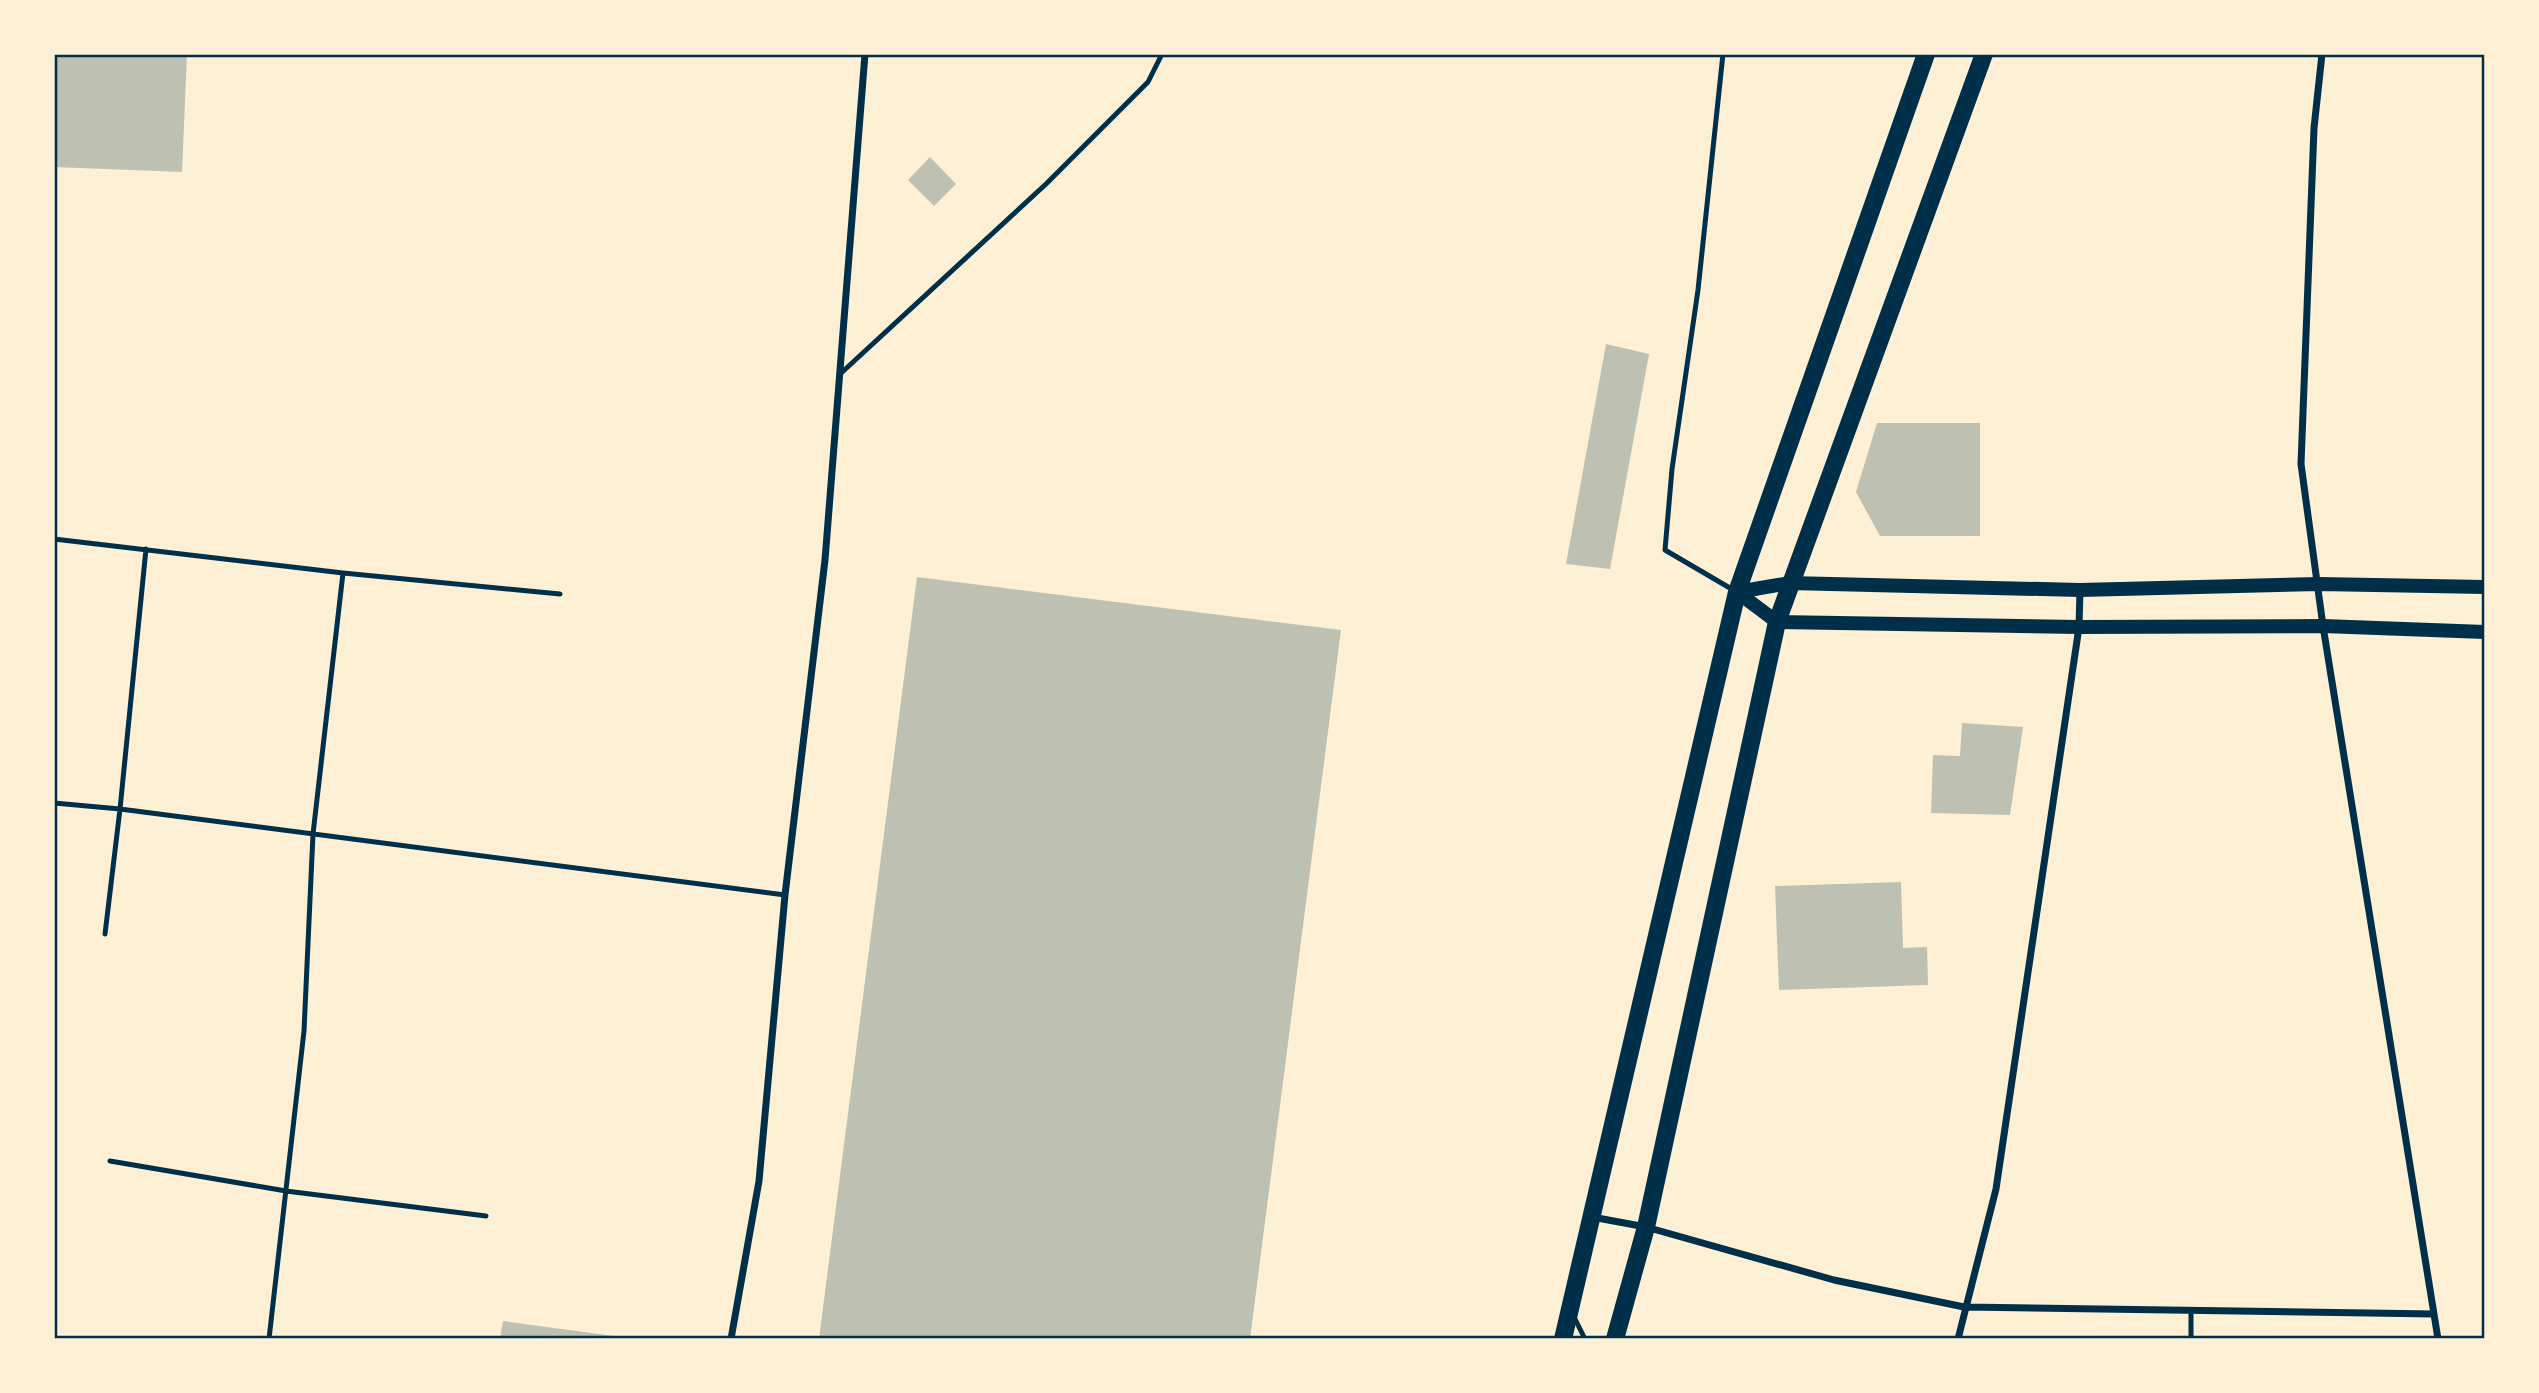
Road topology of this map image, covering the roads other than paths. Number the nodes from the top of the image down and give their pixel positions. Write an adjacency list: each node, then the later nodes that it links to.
1 (865, 54): 7 (street)
2 (1162, 54): 7 (lane)
3 (1723, 54): 15 (lane)
4 (1926, 54): 15 (main road)
5 (1984, 54): 11 (main road)
6 (2322, 54): 12 (street)
7 (839, 375): 24 (street)
8 (54, 539): 9 (lane)
9 (146, 549): 10 (lane); 22 (lane)
10 (342, 573): 16 (lane); 23 (lane)
11 (1790, 583): 14 (main road); 15 (main road); 17 (main road)
12 (2319, 584): 13 (main road); 14 (main road); 18 (street)
13 (2485, 587)
14 (2080, 590): 19 (street)
15 (1737, 592): 17 (main road); 29 (main road)
16 (560, 594)
17 (1777, 622): 19 (main road); 30 (main road)
18 (2323, 626): 19 (main road); 20 (main road); 34 (street)
19 (2079, 627): 31 (street)
20 (2485, 632)
21 (54, 803): 22 (lane)
22 (120, 809): 23 (lane); 25 (lane)
23 (313, 834): 24 (lane); 27 (lane)
24 (785, 895): 36 (street)
25 (105, 934)
26 (110, 1161): 27 (lane)
27 (286, 1191): 28 (lane); 35 (lane)
28 (486, 1216)
29 (1591, 1217): 30 (street); 32 (main road)
30 (1646, 1227): 31 (street); 39 (main road)
31 (1964, 1307): 33 (street); 40 (street)
32 (1570, 1309): 37 (main road); 38 (lane)
33 (2191, 1311): 34 (street); 41 (lane)
34 (2434, 1314): 42 (street)
35 (269, 1339)
36 (731, 1339)
37 (1563, 1339)
38 (1586, 1339)
39 (1615, 1339)
40 (1958, 1339)
41 (2191, 1339)
42 (2438, 1339)

